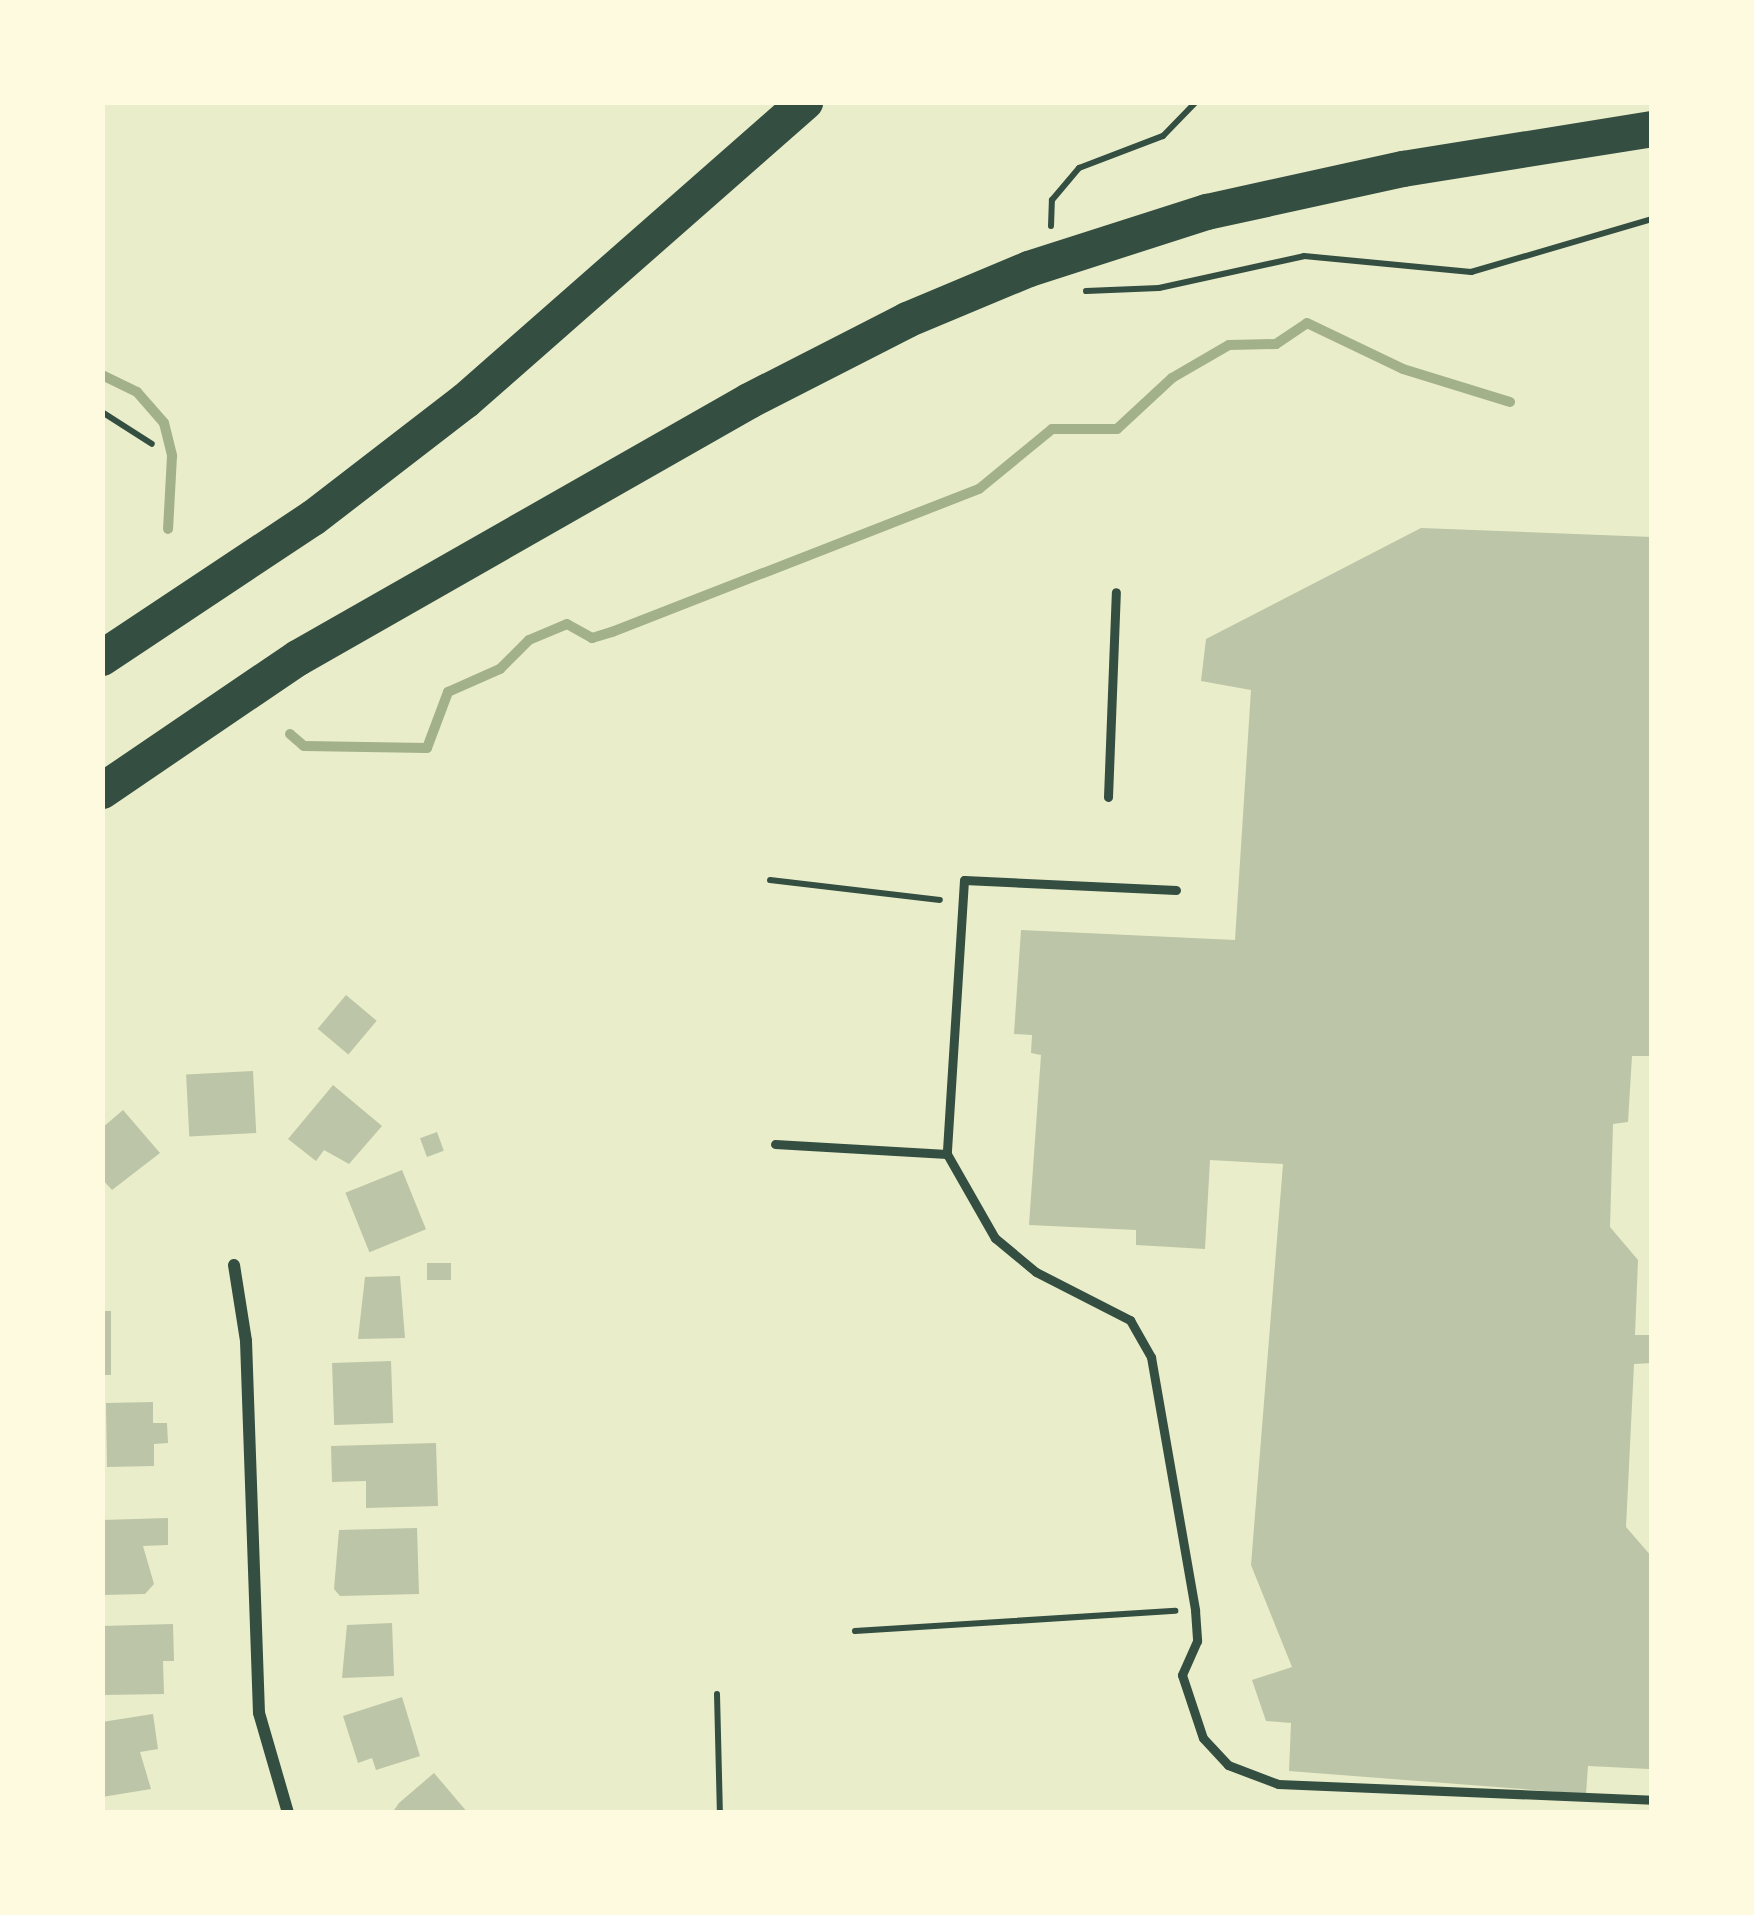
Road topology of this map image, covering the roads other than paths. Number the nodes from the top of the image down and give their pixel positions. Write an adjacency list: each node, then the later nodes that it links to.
1 (805, 102): 4 (highway)
2 (1652, 129): 5 (highway)
3 (1116, 592): 6 (lane)
4 (102, 658)
5 (102, 791)
6 (1108, 797)
7 (1176, 890): 9 (lane)
8 (775, 1144): 9 (lane)
9 (947, 1154): 11 (lane)
10 (234, 1265): 12 (street)
11 (1652, 1800)
12 (288, 1813)

